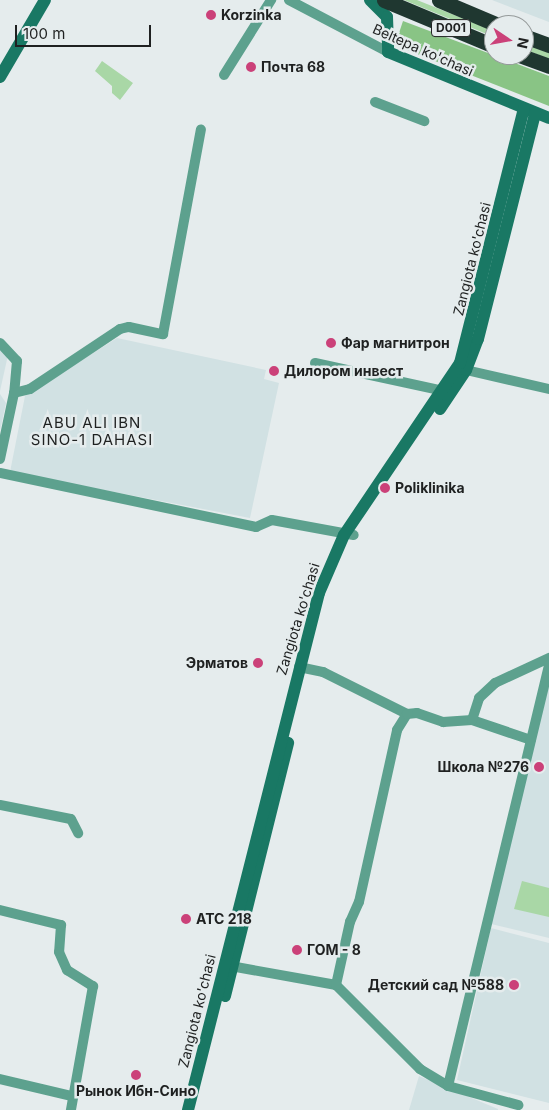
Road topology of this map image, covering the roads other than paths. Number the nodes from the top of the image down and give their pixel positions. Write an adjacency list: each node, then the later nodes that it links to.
1 (45, 0): 17 (main road)
2 (270, 0): 16 (street)
3 (289, 0): 13 (street, Beltepa ko'chasi)
4 (370, 0): 8 (main road)
5 (384, 0): 7 (highway, D001)
6 (439, 0): 9 (highway, D001)
7 (409, 11): 8 (main road); 11 (highway, D001)
8 (387, 17): 13 (main road)
9 (484, 19)
10 (534, 40): 12 (highway)
11 (484, 42)
12 (549, 45)
13 (388, 52): 19 (main road, Beltepa ko'chasi)
14 (534, 60): 15 (highway)
15 (549, 66)
16 (224, 75)
17 (0, 77)
18 (375, 102): 21 (street)
19 (529, 111): 20 (main road, Beltepa ko'chasi); 25 (main road, Zangiota ko'chasi); 27 (main road, Zangiota ko'chasi)
20 (549, 118)
21 (424, 121)
22 (201, 129): 28 (street)
23 (0, 343): 28 (street)
24 (315, 363): 27 (street)
25 (466, 370): 26 (street); 27 (main road, Zangiota ko'chasi)
26 (549, 389)
27 (447, 391): 31 (main road, Zangiota ko'chasi)
28 (14, 393): 29 (street)
29 (0, 459)
30 (0, 473): 31 (street)
31 (349, 535): 34 (main road, Zangiota ko'chasi)
32 (549, 658): 36 (street)
33 (549, 665): 37 (street)
34 (303, 668): 35 (street); 41 (main road, Zangiota ko'chasi)
35 (407, 714): 36 (street); 42 (street)
36 (472, 720): 37 (street)
37 (531, 740): 44 (street)
38 (0, 805): 39 (street)
39 (78, 832)
40 (0, 912): 45 (street)
41 (228, 966): 42 (street); 48 (main road, Zangiota ko'chasi); 49 (main road, Zangiota ko'chasi)
42 (336, 985): 44 (street)
43 (0, 1079): 45 (street)
44 (448, 1086): 46 (street)
45 (72, 1096): 47 (street)
46 (518, 1105)
47 (71, 1110)
48 (188, 1110)
49 (196, 1110)

